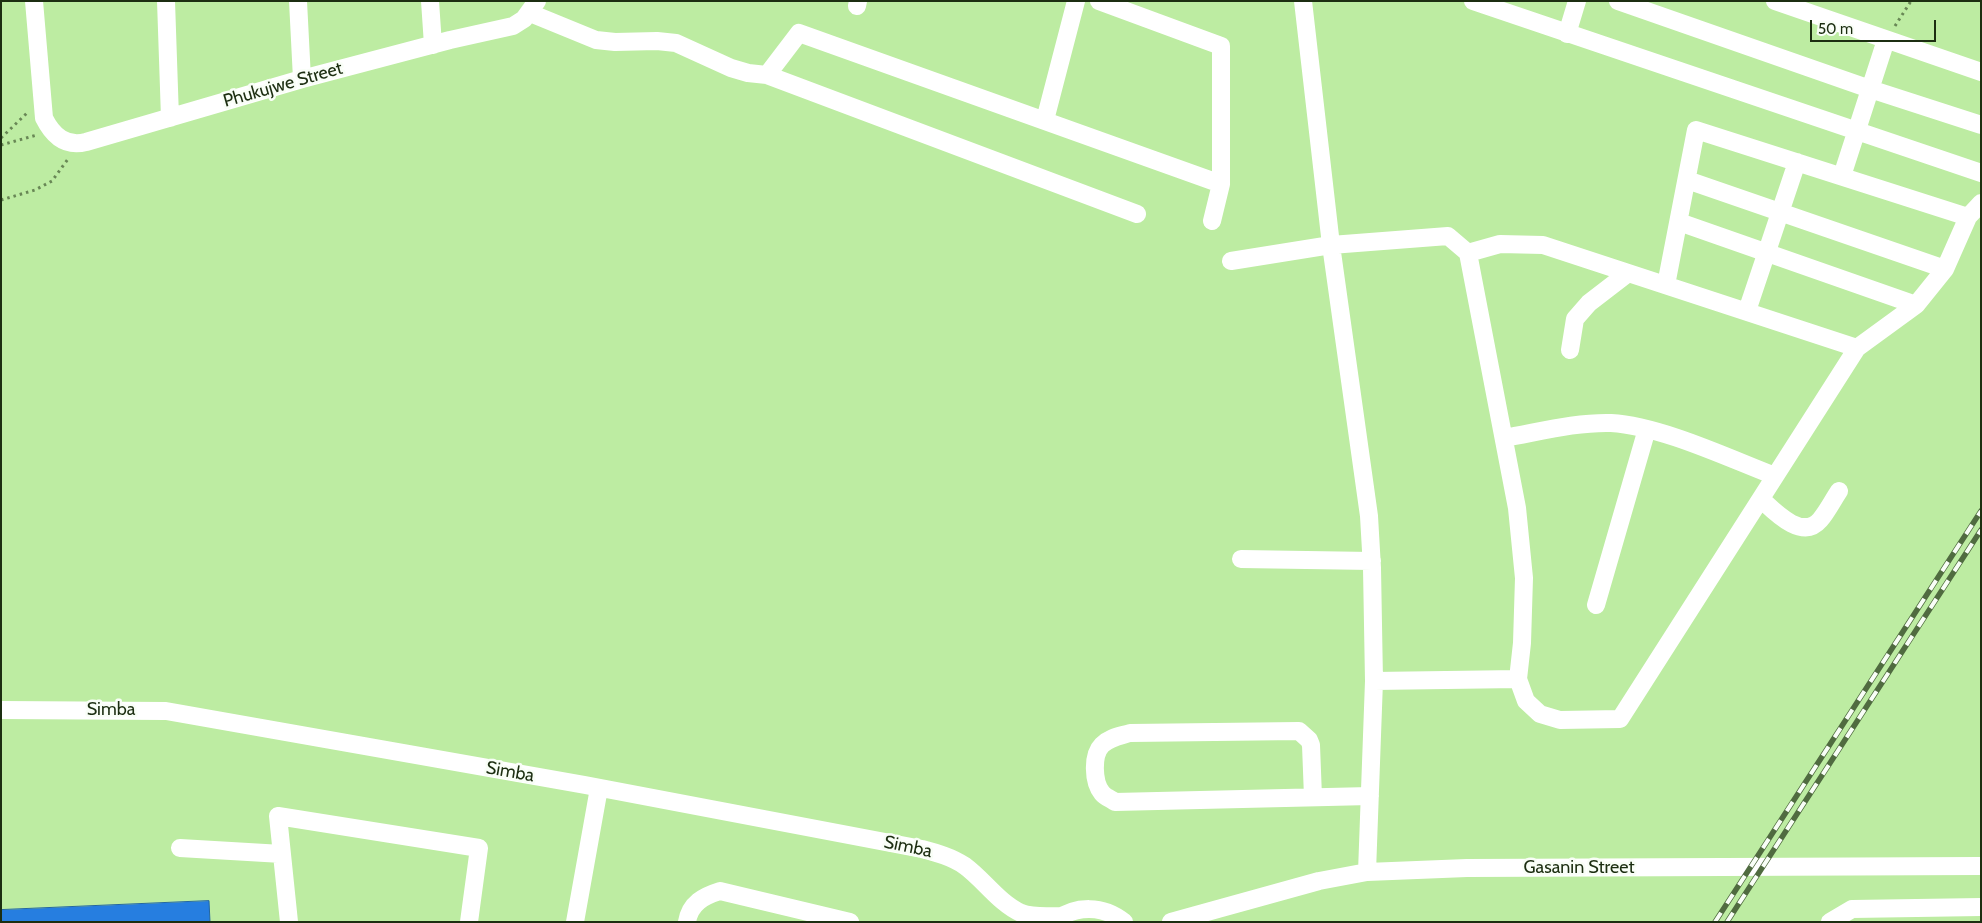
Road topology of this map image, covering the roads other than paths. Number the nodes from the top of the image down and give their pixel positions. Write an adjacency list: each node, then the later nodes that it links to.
1 (166, 1): 20 (street)
2 (298, 1): 18 (street)
3 (430, 1): 15 (street)
4 (1076, 1): 21 (street)
5 (1100, 1): 28 (street)
6 (1303, 1): 35 (street)
7 (1473, 1): 13 (street)
8 (1577, 1): 13 (street)
9 (1618, 1): 19 (street)
10 (33, 2): 20 (street, Phukujwe Street)
11 (1777, 2): 14 (street)
12 (533, 7): 15 (street, Phukujwe Street); 17 (street)
13 (1567, 34): 23 (street)
14 (1886, 40): 16 (street); 19 (street)
15 (433, 45): 18 (street, Phukujwe Street)
16 (1981, 72)
17 (768, 75): 21 (street); 31 (street)
18 (302, 79): 20 (street, Phukujwe Street)
19 (1870, 89): 22 (street); 23 (street)
20 (170, 118)
21 (1046, 120): 28 (street)
22 (1981, 125)
23 (1856, 132): 25 (street); 26 (street)
24 (1797, 162): 26 (street); 27 (street); 30 (street)
25 (1981, 173)
26 (1842, 176): 32 (street)
27 (1687, 180): 30 (street); 34 (street)
28 (1221, 184): 33 (street)
29 (1981, 203): 32 (street)
30 (1780, 212): 36 (street); 39 (street)
31 (1137, 214)
32 (1968, 217): 39 (street)
33 (1212, 221)
34 (1679, 222): 36 (street); 41 (street)
35 (1331, 245): 37 (street); 38 (street); 52 (street)
36 (1767, 252): 42 (street); 43 (street)
37 (1468, 253): 40 (street); 47 (street)
38 (1231, 261)
39 (1945, 269): 42 (street)
40 (1628, 273): 41 (street); 45 (street)
41 (1666, 285): 43 (street)
42 (1916, 304): 44 (street)
43 (1747, 311): 44 (street)
44 (1857, 348): 48 (street)
45 (1570, 350)
46 (1646, 429): 47 (street); 48 (street); 53 (street)
47 (1504, 438): 54 (street)
48 (1775, 476): 50 (street)
49 (1839, 491): 50 (street)
50 (1760, 499): 54 (street)
51 (1241, 559): 52 (street)
52 (1372, 561): 55 (street)
53 (1596, 605)
54 (1518, 680): 55 (street)
55 (1374, 681): 58 (street)
56 (1, 710): 57 (street, Simba)
57 (599, 788): 64 (street, Simba); 70 (street)
58 (1370, 796): 59 (street); 63 (street)
59 (1313, 797): 59 (street)
60 (180, 848): 61 (street)
61 (282, 854): 68 (street); 69 (street)
62 (1981, 866): 63 (street, Gasanin Street)
63 (1367, 872): 67 (street, Gasanin Street)
64 (1001, 899): 66 (street); 73 (street)
65 (1981, 907): 75 (street)
66 (1058, 919): 74 (street)
67 (1178, 921)
68 (289, 922)
69 (469, 922)
70 (575, 922)
71 (687, 922): 72 (street)
72 (850, 922)
73 (1017, 922)
74 (1124, 922)
75 (1830, 922)

